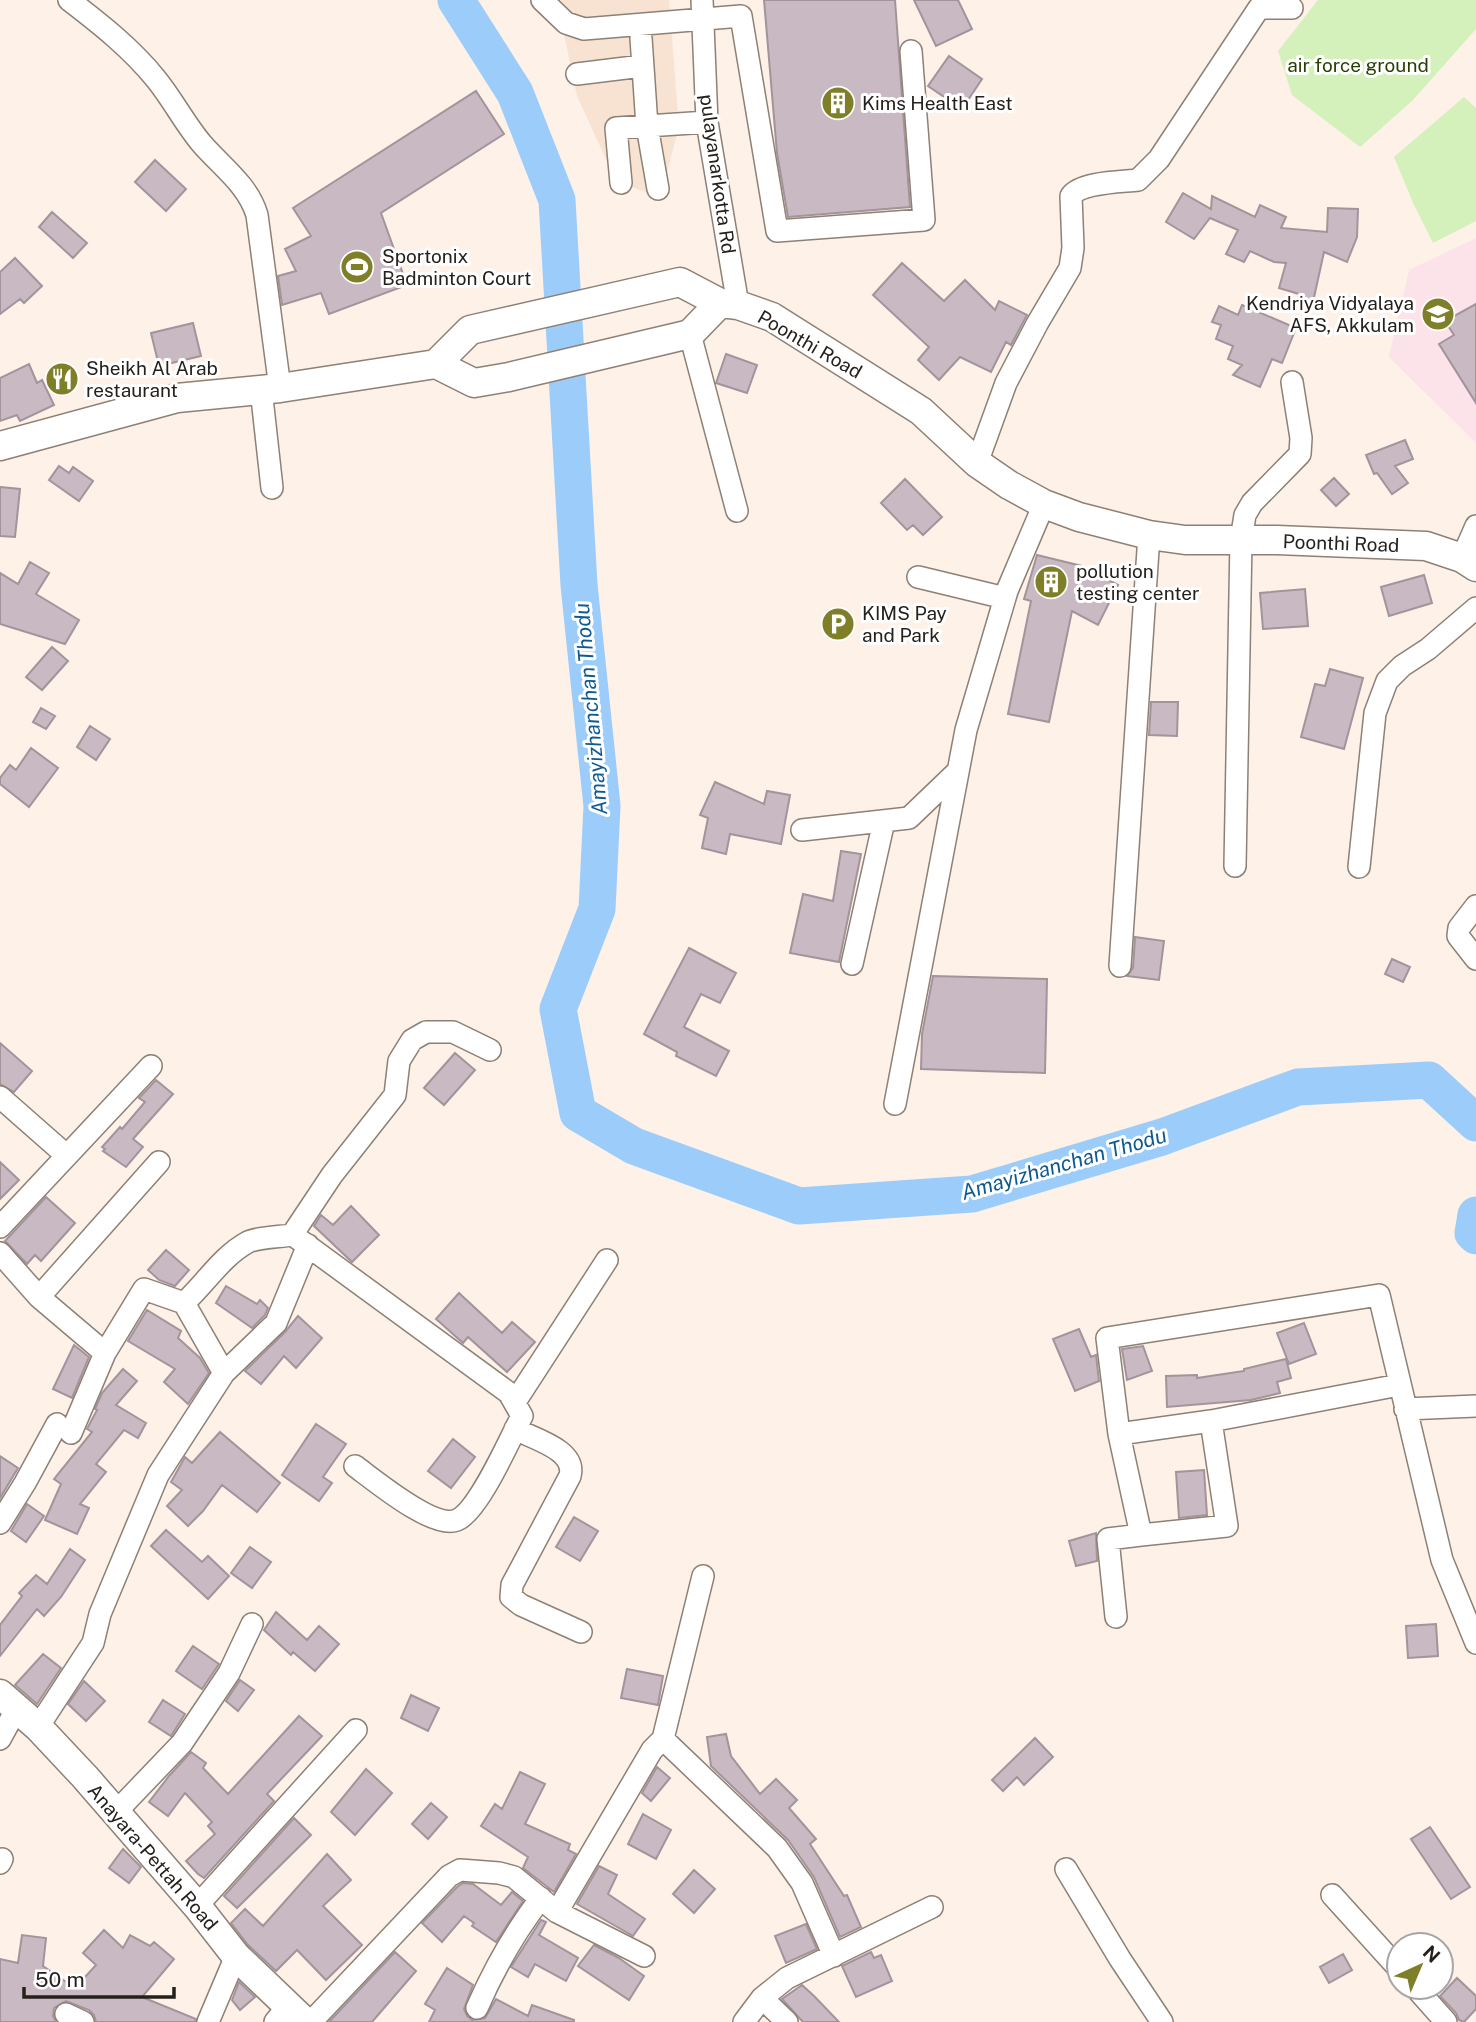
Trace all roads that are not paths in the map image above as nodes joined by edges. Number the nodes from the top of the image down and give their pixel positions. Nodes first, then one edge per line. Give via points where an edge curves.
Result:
1 (69, 0) edge
2 (542, 0) edge
3 (742, 8) edge
4 (1292, 8) dead end
5 (702, 9) edge
6 (641, 38) dead end
7 (911, 51) dead end
8 (642, 66) junction
9 (577, 74) dead end
10 (707, 122) junction
11 (648, 126) junction
12 (621, 183) dead end
13 (658, 188) dead end
14 (729, 304) junction
15 (677, 336) junction
16 (436, 364) junction
17 (1292, 382) dead end
18 (270, 389) junction
19 (0, 446) edge
20 (978, 463) junction
21 (272, 488) dead end
22 (1044, 504) junction
23 (737, 511) dead end
24 (1476, 526) edge
25 (1149, 535) junction
26 (1241, 540) junction
27 (1469, 562) edge
28 (918, 577) dead end
29 (1005, 598) junction
30 (1476, 608) edge
31 (958, 771) junction
32 (884, 821) junction
33 (802, 830) dead end
34 (1235, 866) dead end
35 (1359, 867) dead end
36 (1476, 906) edge
37 (1476, 959) edge
38 (852, 964) dead end
39 (1120, 966) dead end
40 (490, 1050) dead end
41 (151, 1066) dead end
42 (0, 1097) edge
43 (895, 1104) dead end
44 (66, 1155) junction
45 (159, 1162) dead end
46 (0, 1227) edge
47 (300, 1240) junction
48 (0, 1253) edge
49 (607, 1260) dead end
50 (39, 1297) junction
51 (184, 1303) junction
52 (105, 1353) junction
53 (224, 1373) junction
54 (1399, 1385) junction
55 (515, 1402) junction
56 (1476, 1406) edge
57 (1405, 1409) junction
58 (1210, 1421) junction
59 (515, 1429) junction
60 (1119, 1434) junction
61 (355, 1466) dead end
62 (0, 1523) edge
63 (1141, 1535) junction
64 (704, 1576) dead end
65 (1116, 1617) dead end
66 (252, 1624) dead end
67 (581, 1632) dead end
68 (1476, 1643) edge
69 (9, 1701) edge
70 (38, 1727) junction
71 (356, 1730) dead end
72 (663, 1739) junction
73 (0, 1740) edge
74 (115, 1813) junction
75 (1066, 1869) dead end
76 (1332, 1895) dead end
77 (549, 1905) junction
78 (197, 1906) junction
79 (932, 1907) dead end
80 (1385, 1954) edge
81 (834, 1955) junction
82 (236, 1956) junction
83 (645, 1956) dead end
84 (762, 1998) junction
85 (1427, 2001) edge
86 (477, 2008) dead end
87 (295, 2018) edge
88 (208, 2022) edge
89 (744, 2022) edge
90 (788, 2022) edge
91 (1162, 2022) edge
92 (1446, 2022) edge

1 - 18 street via 155,78 201,143 253,201
2 - 5 street via 566,23 584,29
3 - 5 street
3 - 7 street via 777,231 923,220
4 - 20 street via 1259,8 1144,176 1084,187 1071,196 1070,268 1006,383
5 - 10 street, pulayanarkotta Rd
6 - 8 street
8 - 9 street
8 - 11 street
10 - 11 street
10 - 14 street, pulayanarkotta Rd
11 - 12 street via 616,128
11 - 13 street
14 - 15 main road
14 - 16 main road, Poonthi Road via 680,282 470,331
14 - 20 main road, Poonthi Road via 772,317 921,411
15 - 16 main road via 474,383
15 - 23 street
16 - 18 main road
17 - 26 street via 1300,454 1252,503 1245,514
18 - 19 main road via 177,398
18 - 21 street
20 - 22 main road, Poonthi Road
22 - 25 main road, Poonthi Road
22 - 29 street
24 - 27 street
25 - 26 main road, Poonthi Road via 1185,541
25 - 39 street
26 - 27 main road, Poonthi Road via 1426,547
26 - 34 street
28 - 29 street
29 - 31 street
30 - 35 street via 1387,681 1375,713
31 - 32 street via 909,818
31 - 43 street
32 - 33 street
32 - 38 street
36 - 37 street via 1458,936
40 - 47 street via 453,1032 426,1032 412,1040 399,1061 395,1095 332,1175
41 - 44 street
42 - 44 street
44 - 46 street
45 - 50 street
47 - 51 street via 249,1241
47 - 53 street via 276,1323
47 - 55 street via 509,1393
48 - 50 street
49 - 55 street
50 - 52 street
51 - 52 street via 144,1289
51 - 53 street
52 - 62 street via 64,1428
53 - 70 street via 158,1475 100,1614 93,1643
54 - 57 street
54 - 58 street
54 - 60 street via 1379,1295 1107,1338
55 - 59 street via 522,1416
56 - 57 street
57 - 68 street via 1442,1560
58 - 60 street
58 - 63 street via 1227,1526
59 - 61 street via 478,1499 456,1521 427,1514
59 - 67 street via 561,1453 572,1468 512,1585 511,1597
60 - 63 street
63 - 65 street via 1108,1539
64 - 72 street
66 - 74 street via 229,1673 182,1743
69 - 70 main road, Anayara-Pettah Road
69 - 73 street
70 - 74 main road, Anayara-Pettah Road
71 - 78 street
72 - 77 street
72 - 81 street via 777,1848 802,1883
74 - 78 main road, Anayara-Pettah Road
75 - 91 street
76 - 80 street
77 - 83 street
77 - 86 street via 517,1928
77 - 87 street via 514,1877 460,1870
78 - 82 main road, Anayara-Pettah Road
79 - 81 street
81 - 84 street via 786,1978
82 - 87 main road, Anayara-Pettah Road
82 - 88 street
84 - 89 street
84 - 90 street
85 - 92 street

